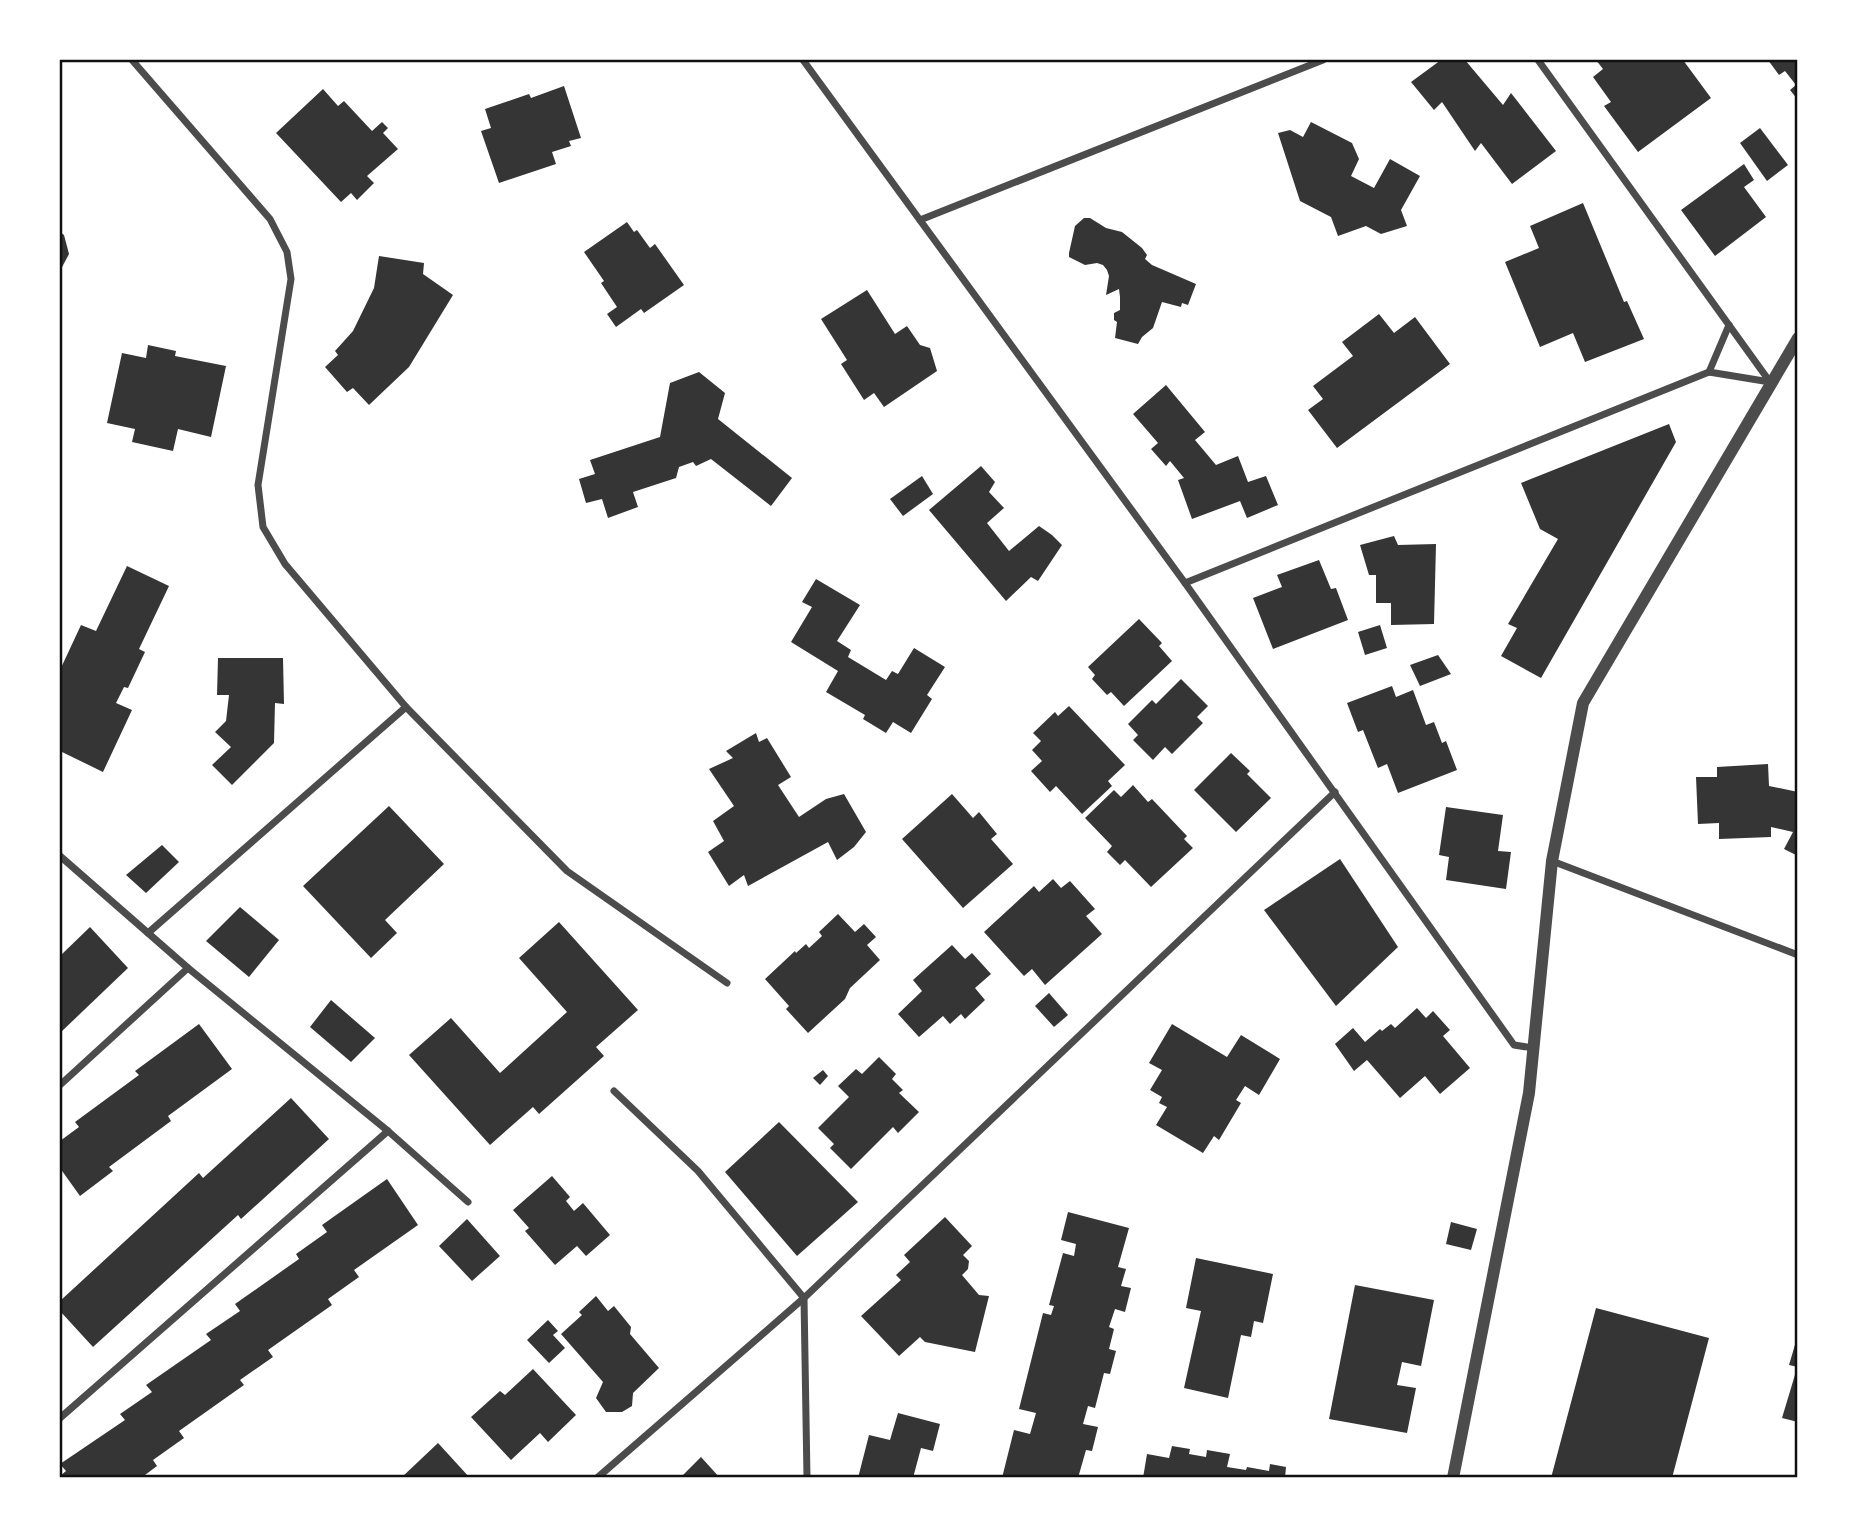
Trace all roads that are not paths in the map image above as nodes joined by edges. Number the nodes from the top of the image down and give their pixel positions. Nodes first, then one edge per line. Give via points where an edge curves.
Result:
1 (132, 60) edge
2 (803, 60) edge
3 (1323, 60) edge
4 (1538, 60) edge
5 (920, 220) junction
6 (1729, 325) junction
7 (1797, 338) edge
8 (1709, 372) junction
9 (1770, 382) junction
10 (1185, 583) junction
11 (406, 707) junction
12 (1335, 792) junction
13 (60, 856) edge
14 (1552, 861) junction
15 (148, 933) junction
16 (1797, 955) edge
17 (188, 968) junction
18 (727, 983) dead end
19 (1533, 1048) junction
20 (60, 1084) edge
21 (614, 1091) dead end
22 (388, 1131) junction
23 (468, 1202) dead end
24 (804, 1298) junction
25 (60, 1418) edge
26 (597, 1478) edge
27 (807, 1478) edge
28 (1453, 1478) edge

1 - 11 street via 270,219 287,252 291,279 258,485 263,527 285,564
2 - 5 street
3 - 5 street
4 - 6 street
5 - 10 street
6 - 8 street
6 - 9 street
7 - 9 street
8 - 9 street
8 - 10 street
9 - 14 street via 1583,704
10 - 12 street
11 - 15 street
11 - 18 street via 567,871
12 - 19 street via 1514,1045
12 - 24 street
13 - 15 street
14 - 16 street
14 - 19 street
15 - 17 street
17 - 20 street
17 - 22 street
19 - 28 street via 1529,1093
21 - 24 street via 698,1171
22 - 23 street
22 - 25 street
24 - 26 street
24 - 27 street

